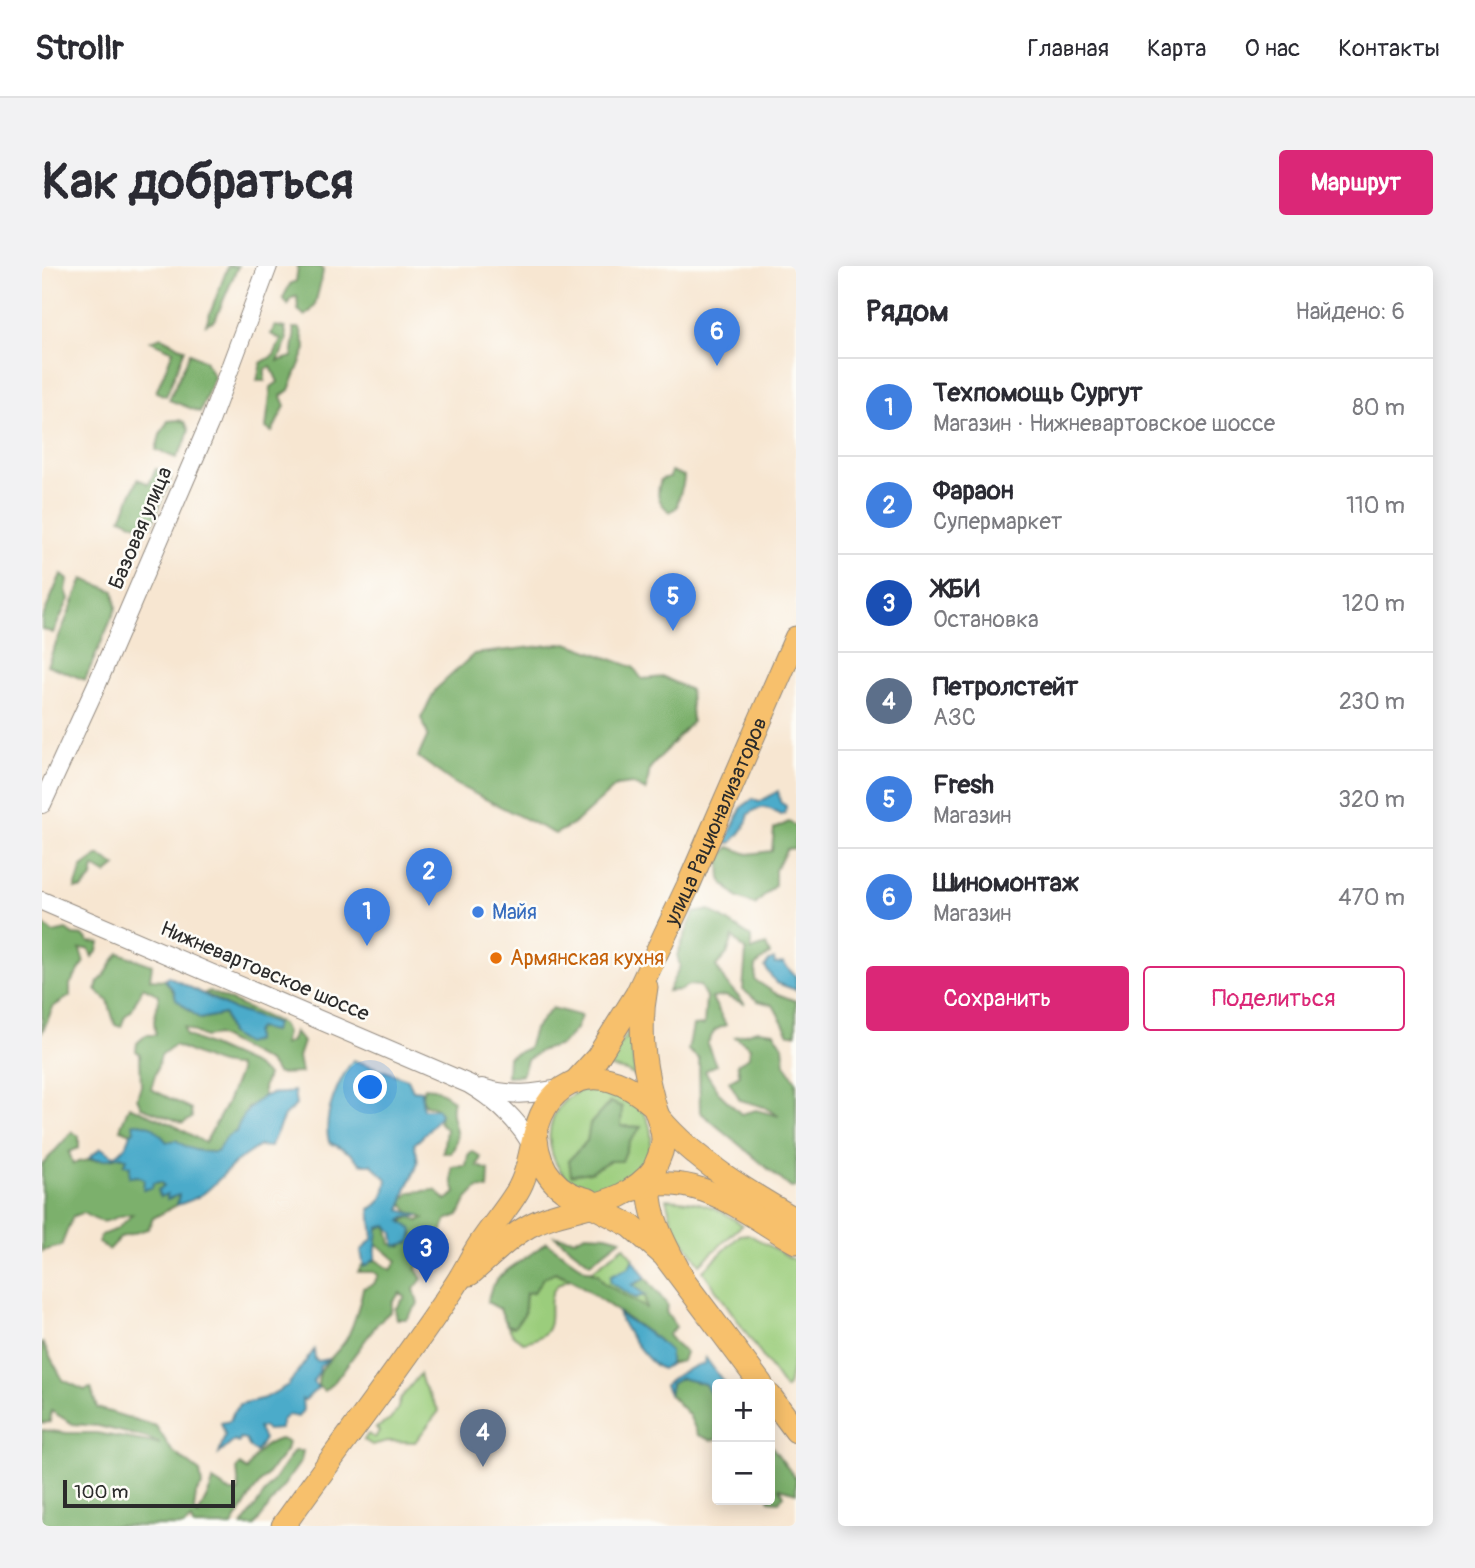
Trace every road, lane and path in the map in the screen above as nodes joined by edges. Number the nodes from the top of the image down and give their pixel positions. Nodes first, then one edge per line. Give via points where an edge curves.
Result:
1 (268, 266) edge
2 (796, 638) edge
3 (42, 804) edge
4 (42, 901) edge
5 (650, 967) junction
6 (469, 1084) junction
7 (569, 1085) junction
8 (657, 1112) junction
9 (536, 1144) junction
10 (646, 1180) junction
11 (592, 1200) junction
12 (796, 1220) edge
13 (796, 1242) edge
14 (683, 1279) junction
15 (454, 1288) junction
16 (757, 1379) edge
17 (775, 1403) edge
18 (796, 1431) edge
19 (282, 1526) edge

1 - 3 street, Базовая улица via 209,424
2 - 5 main road, улица Рационализаторов
4 - 6 street, Нижневартовское шоссе
5 - 7 main road via 617,1028 587,1071
5 - 8 main road via 641,1034 643,1065
6 - 7 street via 520,1094
6 - 9 street via 507,1112
7 - 8 main road via 610,1079 632,1088
7 - 9 main road via 547,1104
8 - 10 main road via 663,1141
8 - 12 main road via 673,1134 713,1167
9 - 11 main road via 554,1182
9 - 15 main road via 519,1190
10 - 11 main road
10 - 13 main road via 708,1191
10 - 14 main road via 666,1247
11 - 14 main road via 647,1239
11 - 15 main road via 529,1226
14 - 16 main road
15 - 19 main road
17 - 18 main road

